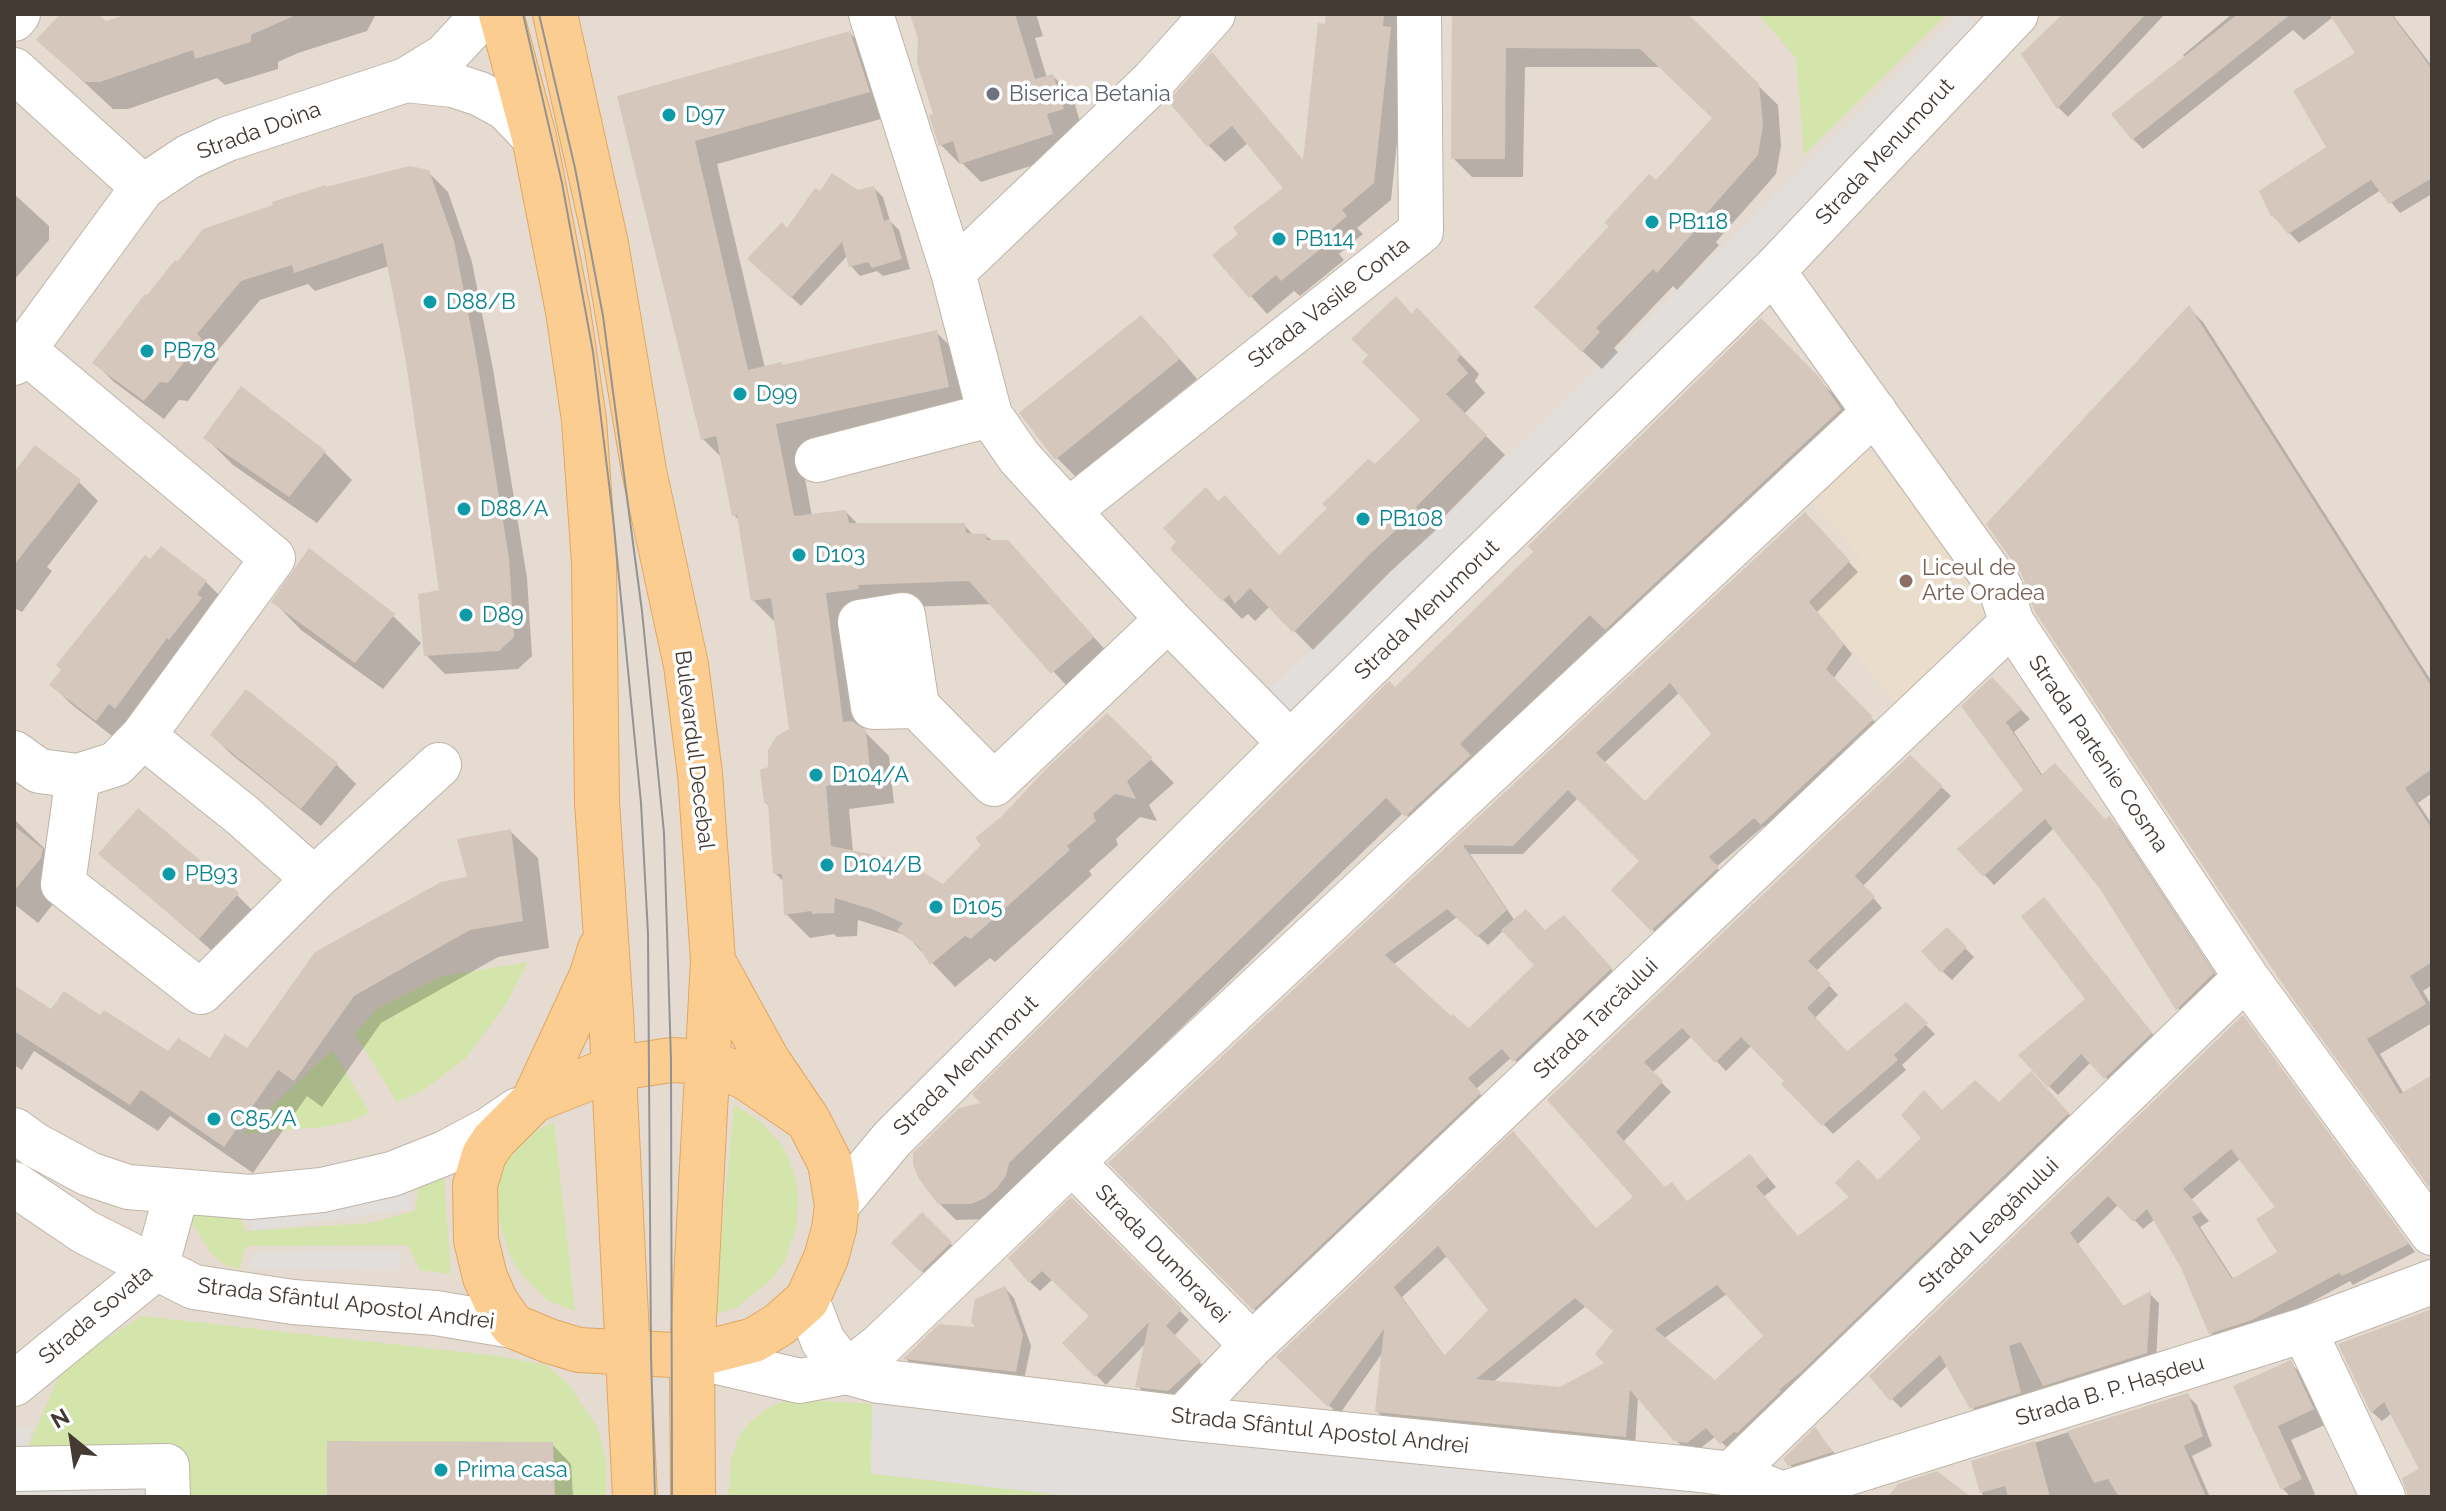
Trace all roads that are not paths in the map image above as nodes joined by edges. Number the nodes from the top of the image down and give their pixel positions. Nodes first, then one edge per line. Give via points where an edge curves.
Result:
1 (18, 14) edge
2 (478, 14) edge
3 (501, 14) edge
4 (555, 14) edge
5 (871, 14) edge
6 (1213, 14) edge
7 (1419, 14) edge
8 (2016, 14) edge
9 (14, 19) edge
10 (14, 70) edge
11 (406, 80) junction
12 (534, 137) junction
13 (143, 187) junction
14 (1773, 271) junction
15 (953, 272) junction
16 (19, 357) edge
17 (1875, 412) junction
18 (990, 415) junction
19 (817, 460) dead end
20 (1068, 511) junction
21 (1168, 619) junction
22 (2012, 623) junction
23 (917, 706) dead end
24 (143, 736) junction
25 (1290, 743) junction
26 (14, 753) edge
27 (439, 765) dead end
28 (78, 776) junction
29 (314, 879) junction
30 (605, 934) junction
31 (713, 960) junction
32 (2246, 977) junction
33 (708, 1062) junction
34 (612, 1069) junction
35 (534, 1100) junction
36 (808, 1120) junction
37 (14, 1130) edge
38 (1072, 1162) junction
39 (14, 1184) edge
40 (177, 1191) junction
41 (837, 1205) junction
42 (2432, 1233) edge
43 (156, 1268) junction
44 (2432, 1282) edge
45 (807, 1300) junction
46 (513, 1326) junction
47 (2304, 1330) junction
48 (1252, 1345) junction
49 (626, 1354) junction
50 (692, 1356) junction
51 (847, 1372) junction
52 (14, 1384) edge
53 (1183, 1418) junction
54 (14, 1469) edge
55 (1731, 1474) junction
56 (1788, 1495) edge
57 (168, 1497) edge
58 (635, 1497) edge
59 (693, 1497) edge
60 (2383, 1497) edge

1 - 9 street
2 - 11 street via 445,56
3 - 12 main road
4 - 31 main road, Bulevardul Decebal via 606,244 644,471 686,665 700,774
5 - 15 street
6 - 15 street via 1152,82
7 - 20 street, Strada Vasile Conta via 1421,231
8 - 14 street, Strada Menumorut
10 - 13 street
11 - 12 street via 480,94 506,108
11 - 13 street, Strada Doina via 227,139
12 - 30 main road via 584,420
13 - 16 street, Strada Doina
14 - 17 street, Strada Partenie Cosma
14 - 25 street, Strada Menumorut
15 - 18 street
16 - 24 street via 273,558
17 - 22 street, Strada Partenie Cosma via 2000,587
17 - 38 street
18 - 19 street
18 - 20 street
20 - 21 street
21 - 23 street via 994,784
21 - 25 street
22 - 32 street, Strada Partenie Cosma
22 - 48 street, Strada Tarcăului
24 - 28 street via 116,764
24 - 29 street
25 - 41 street, Strada Menumorut via 892,1139
26 - 28 street via 39,771
27 - 29 street
28 - 29 street via 63,884 201,992
30 - 34 main road
30 - 35 main road via 591,977
31 - 33 main road, Bulevardul Decebal
31 - 36 main road via 768,1061
32 - 42 street, Strada Partenie Cosma
32 - 55 street, Strada Leagănului
33 - 34 main road via 671,1060
33 - 36 main road via 745,1077
33 - 50 main road, Bulevardul Decebal
34 - 35 main road
34 - 49 main road
35 - 40 street via 456,1147 392,1174 322,1190 250,1197
35 - 46 main road via 494,1140 475,1185 476,1240 485,1277
36 - 41 main road via 830,1163
37 - 40 street via 89,1174 128,1187
38 - 48 street, Strada Dumbravei
38 - 51 street
39 - 43 street, Strada Sfântul Apostol Andrei via 85,1232
40 - 43 street, Strada Sovata
41 - 45 main road via 826,1258
43 - 46 street, Strada Sfântul Apostol Andrei via 194,1287 249,1296 436,1313
43 - 52 street, Strada Sovata
44 - 47 street, Strada B. P. Hașdeu
45 - 50 main road via 754,1340
45 - 51 street via 823,1341
46 - 49 main road via 579,1350
47 - 56 street, Strada B. P. Hașdeu
47 - 60 street
48 - 53 street, Strada Tarcăului
49 - 50 main road
49 - 58 main road
50 - 51 street, Strada Sfântul Apostol Andrei via 800,1381
50 - 59 main road, Bulevardul Decebal
51 - 53 street, Strada Sfântul Apostol Andrei via 879,1381
53 - 55 street, Strada Sfântul Apostol Andrei
54 - 57 street via 167,1466
55 - 56 street, Strada Sfântul Apostol Andrei

